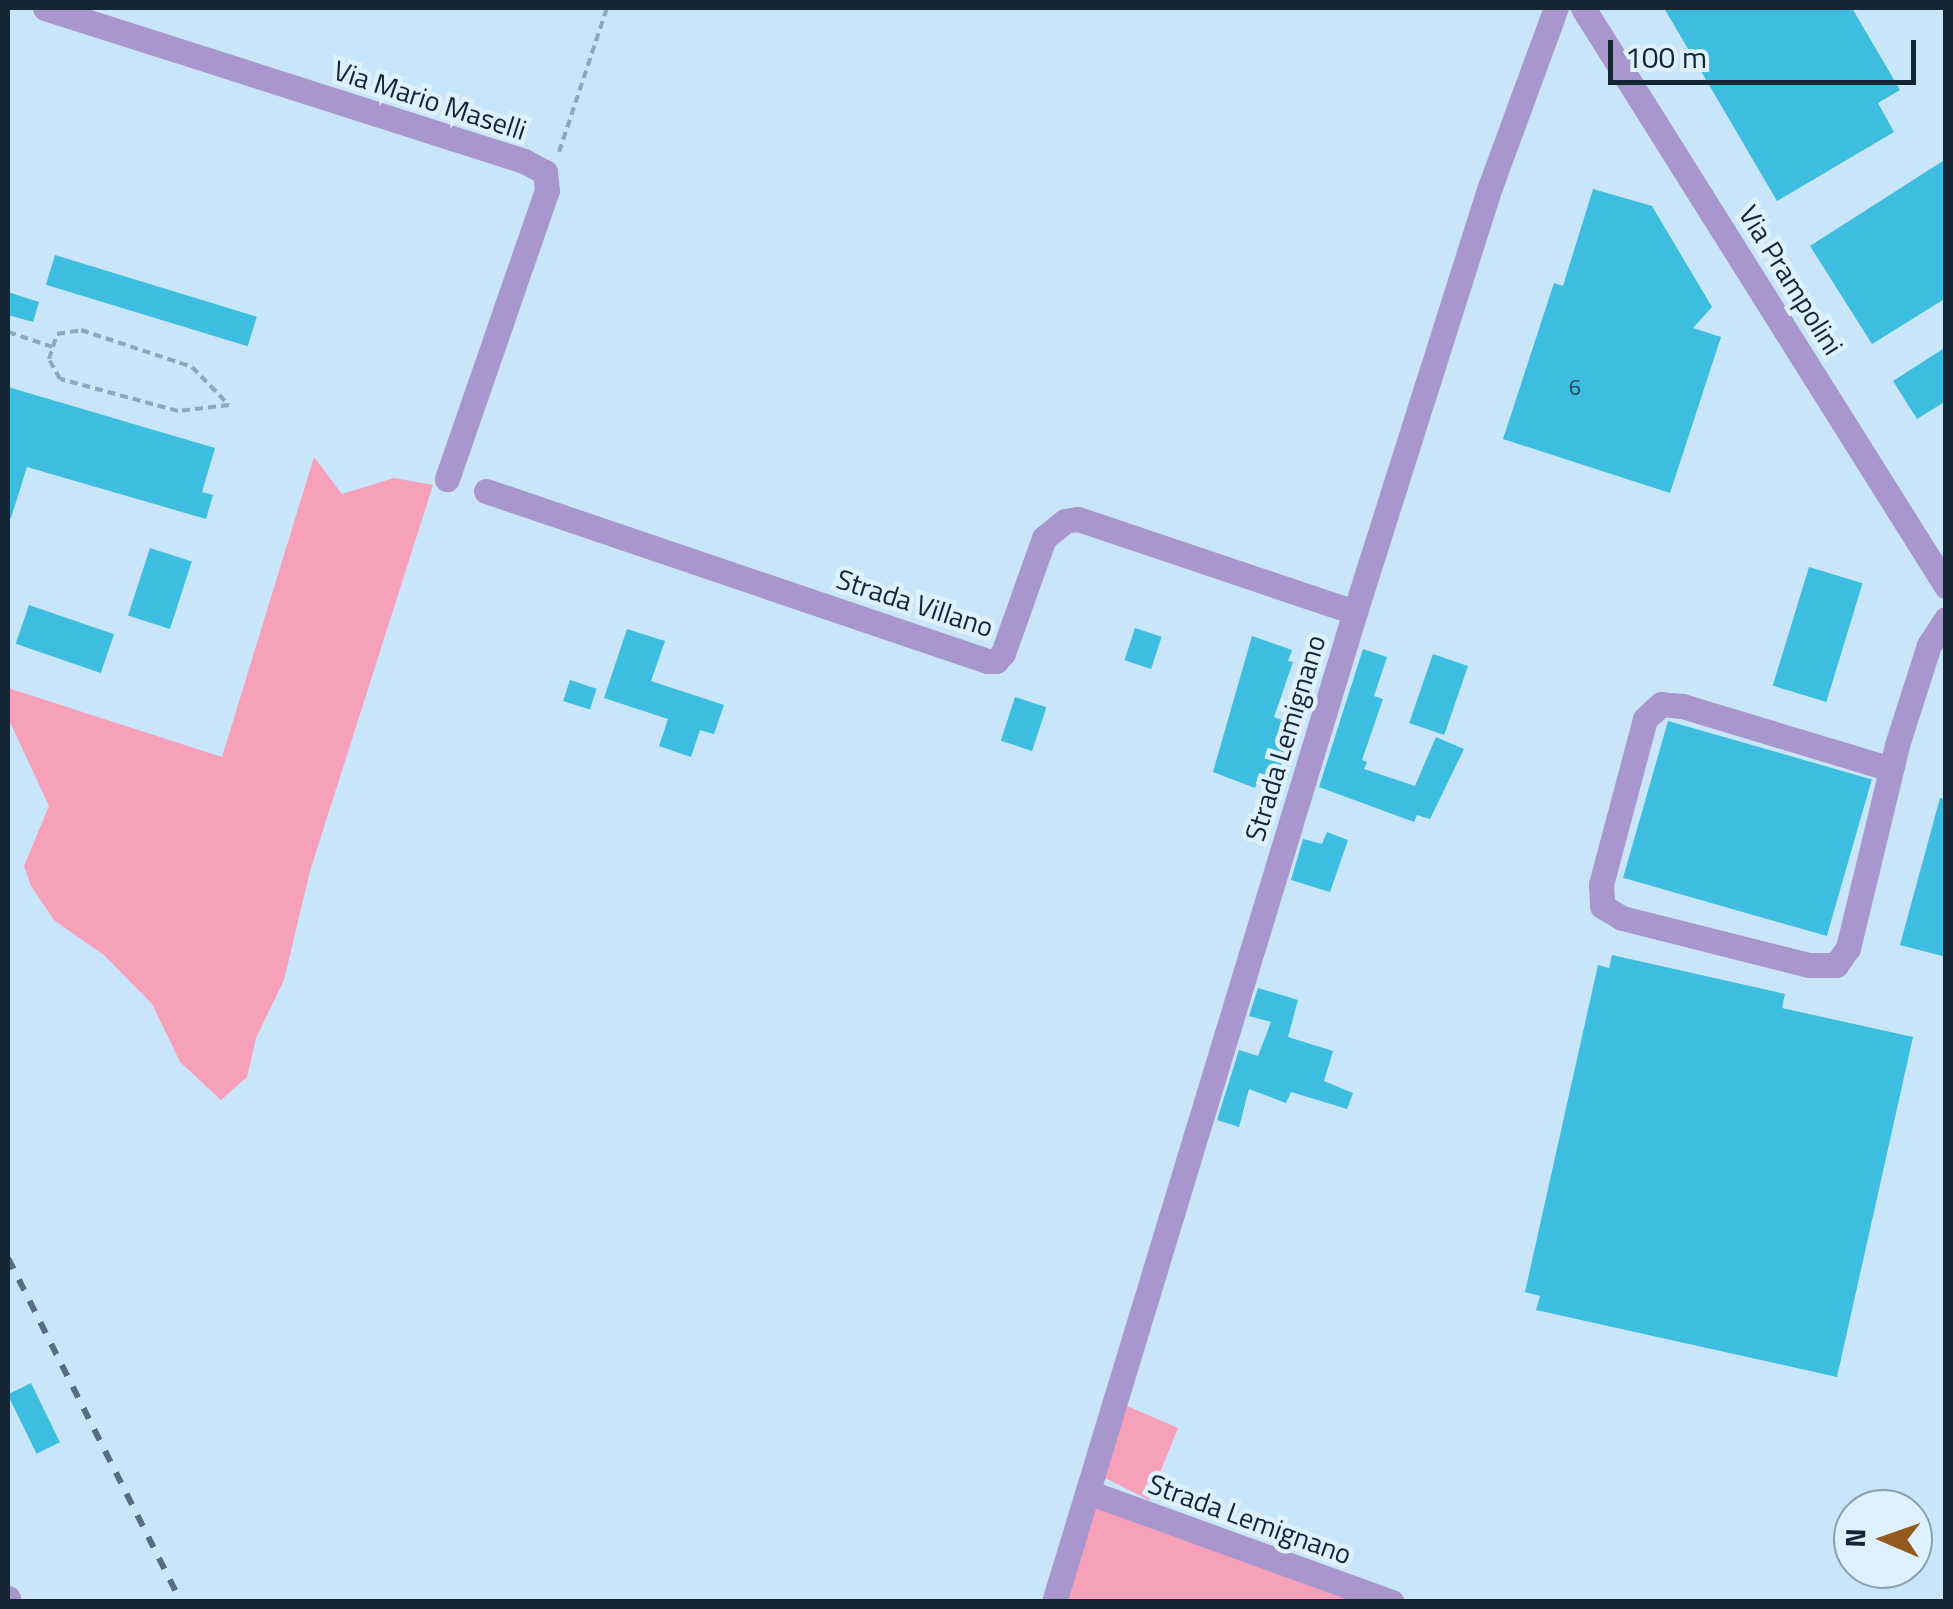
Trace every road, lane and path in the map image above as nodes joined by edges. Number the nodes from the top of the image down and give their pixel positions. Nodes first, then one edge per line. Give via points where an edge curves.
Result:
1 (44, 8) edge
2 (607, 8) edge
3 (1556, 8) edge
4 (1583, 8) edge
5 (545, 172) junction
6 (8, 332) edge
7 (53, 347) junction
8 (447, 478) dead end
9 (486, 491) dead end
10 (1946, 586) edge
11 (1355, 612) junction
12 (1946, 619) edge
13 (1891, 770) junction
14 (1088, 1492) junction
15 (1054, 1602) edge
16 (1392, 1602) edge

1 - 5 street, Via Mario Maselli
2 - 5 path via 556,160
3 - 11 street, Strada Lemignano via 1490,187
4 - 10 street, Via Prampolini
5 - 8 street, Via Mario Maselli via 547,190
6 - 7 path
7 - 7 path via 57,334 80,330 166,355 192,367 229,406 178,410 60,379 49,359
9 - 11 street, Strada Villano via 987,661 1004,654 1044,538 1078,519
11 - 14 street, Strada Lemignano
12 - 13 street via 1929,646
13 - 13 street via 1848,948 1836,966 1622,918 1602,906 1601,884 1645,718 1661,704
14 - 15 street, Strada Lemignano
14 - 16 street, Strada Lemignano

